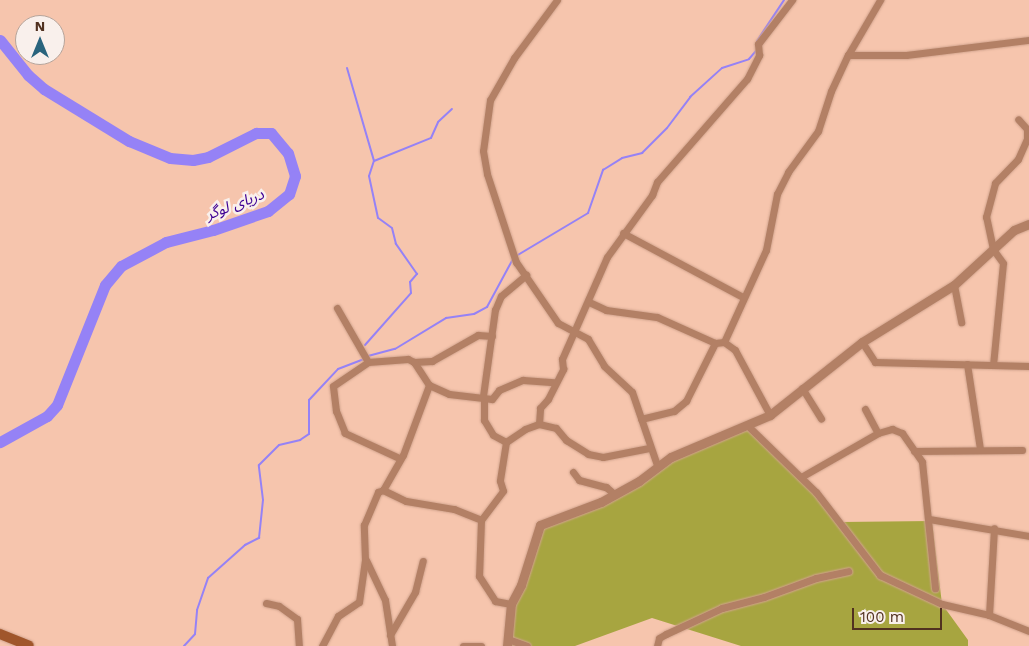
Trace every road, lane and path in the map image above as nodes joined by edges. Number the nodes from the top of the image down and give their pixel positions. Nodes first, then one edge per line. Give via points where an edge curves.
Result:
1 (557, 0) edge
2 (792, 0) edge
3 (880, 0) edge
4 (1029, 40) edge
5 (848, 55) junction
6 (1018, 119) dead end
7 (1029, 224) edge
8 (623, 233) junction
9 (993, 249) junction
10 (526, 275) junction
11 (954, 285) junction
12 (743, 297) junction
13 (589, 302) junction
14 (337, 308) dead end
15 (961, 322) dead end
16 (575, 332) junction
17 (492, 336) junction
18 (724, 342) junction
19 (862, 342) junction
20 (715, 343) junction
21 (366, 359) junction
22 (414, 362) junction
23 (968, 364) junction
24 (993, 365) junction
25 (1029, 366) edge
26 (554, 382) junction
27 (430, 385) junction
28 (802, 388) junction
29 (483, 397) junction
30 (865, 408) dead end
31 (770, 415) junction
32 (821, 418) dead end
33 (641, 419) junction
34 (539, 424) junction
35 (747, 425) junction
36 (878, 433) junction
37 (506, 442) junction
38 (649, 448) junction
39 (980, 449) junction
40 (1022, 450) dead end
41 (914, 451) junction
42 (399, 458) junction
43 (657, 465) junction
44 (573, 472) dead end
45 (801, 477) junction
46 (383, 490) junction
47 (614, 494) junction
48 (929, 518) junction
49 (481, 520) junction
50 (994, 528) junction
51 (1029, 536) edge
52 (366, 560) junction
53 (423, 561) dead end
54 (848, 571) dead end
55 (935, 588) dead end
56 (266, 603) dead end
57 (511, 604) junction
58 (988, 615) junction
59 (1029, 631) edge
60 (0, 634) edge
61 (390, 635) junction
62 (508, 643) edge
63 (29, 646) edge
64 (299, 646) edge
65 (322, 646) edge
66 (392, 646) edge
67 (463, 646) edge
68 (481, 646) edge
69 (526, 646) edge
70 (657, 646) edge

1 - 10 street via 514,58 490,100 486,122 484,151 487,174 514,259
2 - 8 street via 758,44 760,55 740,89 657,182 652,195
3 - 5 street
4 - 5 street via 906,54
5 - 12 street via 831,91 818,131 776,194 766,250
6 - 9 street via 1027,129 1027,139 1018,160 992,190 986,217
7 - 9 street via 1014,230
8 - 12 street
8 - 13 street via 607,257
9 - 11 street
9 - 24 street via 1004,263
10 - 16 street via 558,323
10 - 17 street via 501,296
11 - 15 street
11 - 19 street
12 - 18 street
13 - 16 street
13 - 20 street via 606,310 657,317
14 - 21 street
16 - 26 street via 562,359 563,369
16 - 33 street via 588,339 604,366 632,392
17 - 22 street via 467,338 432,361
17 - 29 street
18 - 20 street
18 - 31 street via 735,350
19 - 23 street via 875,362
19 - 28 street
20 - 33 street via 686,401 674,411
21 - 22 street
21 - 42 street via 333,386 336,411 345,433
22 - 27 street
23 - 24 street
23 - 39 street
24 - 25 street
26 - 29 street via 523,380 500,390 492,399
26 - 34 street via 548,399 540,408
27 - 29 street via 449,394
27 - 42 street via 403,455
28 - 31 street
28 - 32 street
29 - 37 street via 484,420 489,430
30 - 36 street
31 - 35 street
33 - 38 street
34 - 37 street
34 - 38 street via 556,428 566,440 588,454 603,457
35 - 43 street
35 - 45 street
36 - 41 street via 892,429 902,433
36 - 45 street
37 - 49 street via 500,481 503,491
38 - 43 street
39 - 40 street
39 - 41 street
41 - 48 street via 922,462
42 - 46 street
43 - 47 street via 638,481
44 - 47 street via 579,480 606,487
45 - 58 street via 880,575 942,604
46 - 49 street via 406,501 454,509
46 - 52 street via 378,492 364,525
47 - 57 street via 540,525 521,585
48 - 50 street
48 - 55 street
49 - 57 street via 479,576 494,601
50 - 51 street via 1000,532
50 - 58 street
52 - 61 street via 385,600
52 - 65 street via 360,602 338,616
53 - 61 street via 415,592
54 - 70 street via 722,608 659,638
56 - 64 street via 279,606 297,619
57 - 62 street
58 - 59 street
60 - 63 main road
61 - 66 street
62 - 69 street
67 - 68 street

